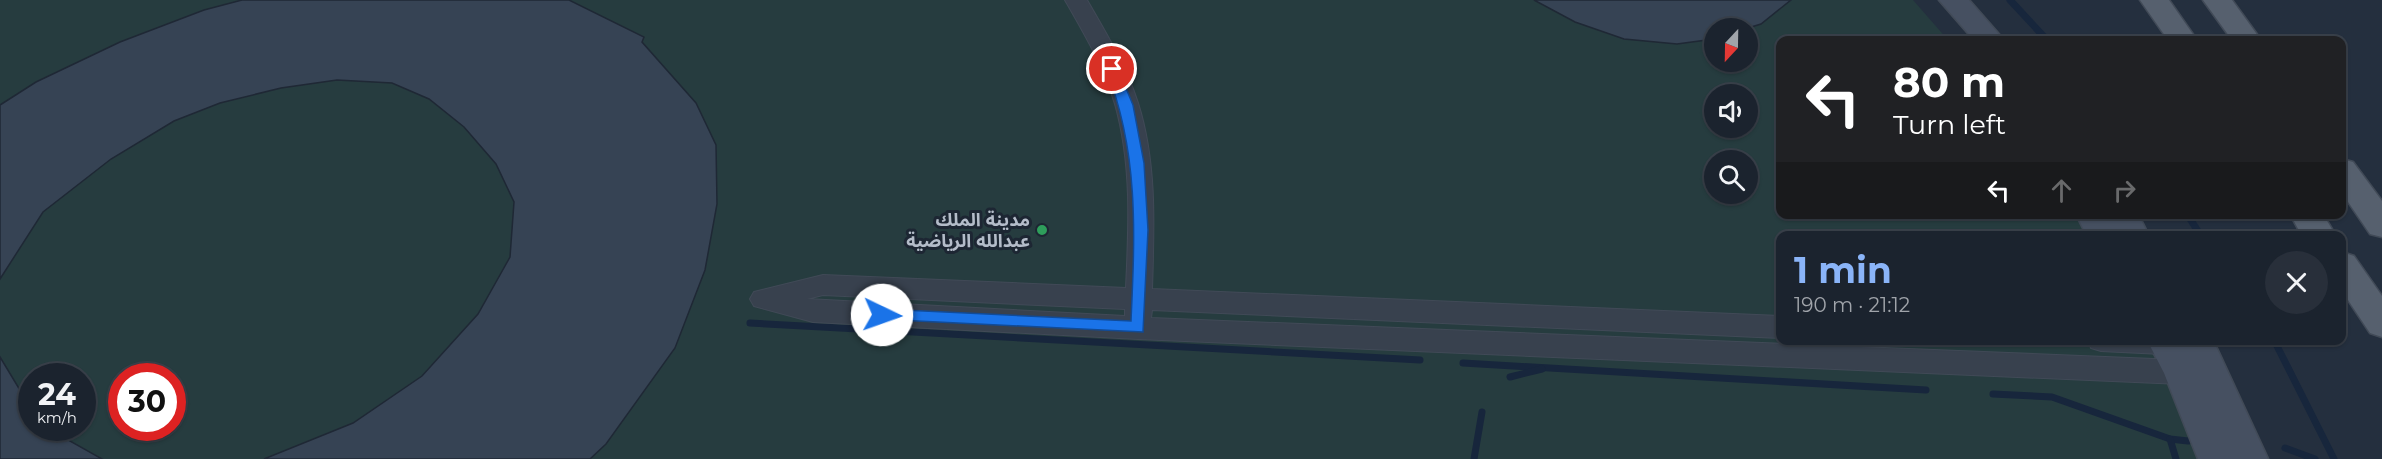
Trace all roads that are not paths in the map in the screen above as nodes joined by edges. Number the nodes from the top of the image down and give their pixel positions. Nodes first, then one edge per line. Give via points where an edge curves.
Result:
1 (1076, 0) edge
2 (1931, 0) edge
3 (1953, 0) edge
4 (2154, 0) edge
5 (2217, 0) edge
6 (1961, 36) edge
7 (1986, 36) edge
8 (2180, 36) edge
9 (2244, 36) edge
10 (2346, 176) edge
11 (2382, 225) edge
12 (2346, 271) edge
13 (1138, 314) junction
14 (2382, 323) edge
15 (1776, 327) edge
16 (1776, 337) edge
17 (2013, 345) edge
18 (2138, 345) edge
19 (2182, 351) edge
20 (2217, 459) edge
21 (2249, 459) edge

1 - 13 street via 1105,51 1126,105 1138,163 1142,230
2 - 6 main road
3 - 7 main road
4 - 8 main road
5 - 9 main road
10 - 11 main road
12 - 14 main road
13 - 13 street via 823,285 763,298 813,311
13 - 15 street
13 - 16 street
17 - 19 street
18 - 19 street
19 - 20 main road
19 - 21 main road

